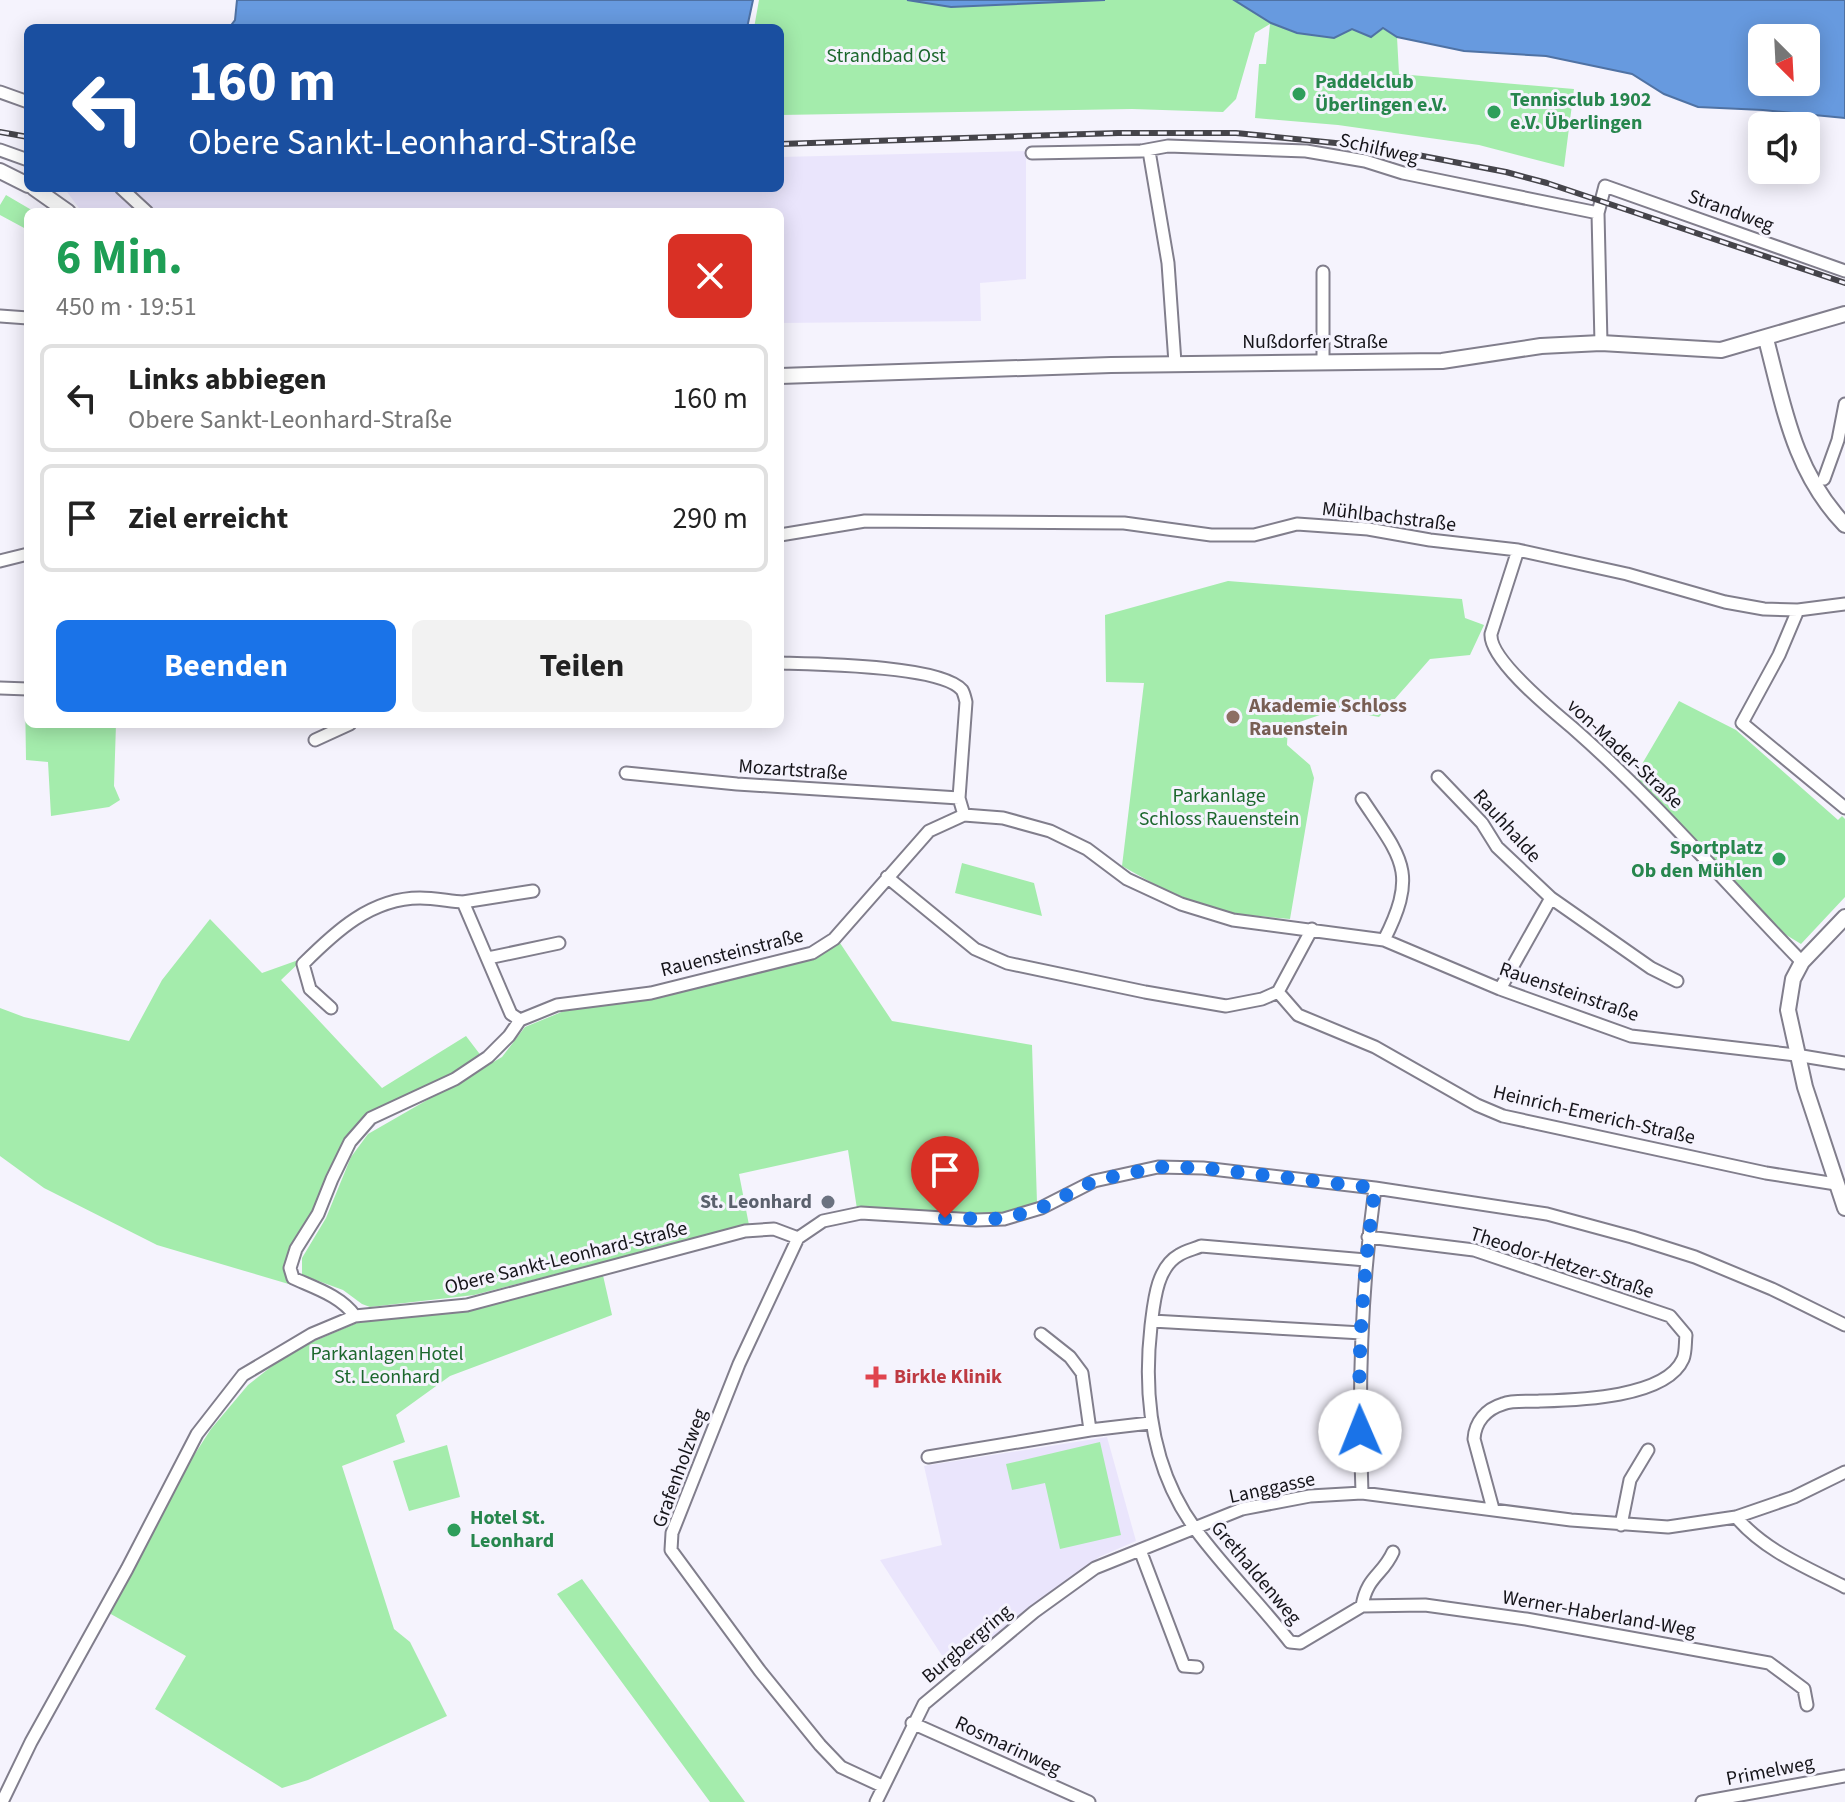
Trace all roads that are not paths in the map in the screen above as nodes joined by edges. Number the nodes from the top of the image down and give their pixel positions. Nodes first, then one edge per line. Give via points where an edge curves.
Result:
1 (0, 92) edge
2 (24, 101) edge
3 (0, 150) edge
4 (1149, 151) junction
5 (1032, 153) dead end
6 (24, 159) edge
7 (0, 171) edge
8 (24, 183) edge
9 (40, 192) edge
10 (125, 192) edge
11 (58, 205) edge
12 (143, 208) edge
13 (1598, 213) junction
14 (1845, 271) edge
15 (1323, 272) dead end
16 (1845, 314) edge
17 (0, 316) edge
18 (24, 318) edge
19 (1766, 339) junction
20 (1601, 343) junction
21 (1323, 361) junction
22 (1175, 363) junction
23 (784, 376) edge
24 (1845, 404) edge
25 (1824, 479) dead end
26 (1845, 525) edge
27 (784, 534) edge
28 (1518, 550) junction
29 (24, 555) edge
30 (0, 561) edge
31 (1845, 604) edge
32 (1798, 610) junction
33 (784, 663) edge
34 (0, 688) edge
35 (24, 689) edge
36 (341, 728) edge
37 (315, 740) dead end
38 (626, 773) dead end
39 (1438, 777) dead end
40 (959, 798) junction
41 (1362, 799) dead end
42 (1845, 808) edge
43 (964, 815) junction
44 (887, 877) junction
45 (533, 891) dead end
46 (1551, 898) junction
47 (463, 902) junction
48 (1845, 917) edge
49 (1312, 929) junction
50 (1384, 940) junction
51 (559, 943) dead end
52 (488, 958) junction
53 (1802, 962) junction
54 (1677, 981) dead end
55 (1500, 989) junction
56 (1278, 992) junction
57 (331, 1008) dead end
58 (520, 1020) junction
59 (1796, 1055) junction
60 (1845, 1063) edge
61 (1836, 1184) junction
62 (1375, 1188) junction
63 (1845, 1208) edge
64 (1368, 1237) junction
65 (798, 1238) junction
66 (1366, 1260) junction
67 (355, 1316) junction
68 (1152, 1321) junction
69 (1845, 1325) edge
70 (1362, 1333) junction
71 (1041, 1334) dead end
72 (1150, 1423) junction
73 (1090, 1430) junction
74 (1648, 1450) dead end
75 (928, 1457) dead end
76 (1842, 1477) edge
77 (1362, 1493) junction
78 (1493, 1509) junction
79 (1736, 1517) junction
80 (1621, 1525) junction
81 (1194, 1527) junction
82 (1140, 1550) junction
83 (1393, 1552) dead end
84 (1084, 1576) joint
85 (1845, 1587) edge
86 (1362, 1606) junction
87 (1290, 1642) joint
88 (1197, 1667) dead end
89 (1807, 1705) dead end
90 (912, 1723) junction
91 (1845, 1776) edge
92 (882, 1786) junction
93 (2, 1802) edge
94 (876, 1802) edge
95 (1089, 1802) edge
96 (1702, 1802) edge

1 - 2 street
3 - 6 street
4 - 5 street, Schilfweg
4 - 13 street, Schilfweg via 1168,146 1306,151
4 - 22 street via 1168,263
7 - 8 street
9 - 11 street
10 - 12 street
13 - 14 street, Strandweg via 1605,186
13 - 20 street
15 - 21 street
16 - 19 street, Nußdorfer Straße
17 - 18 street
19 - 20 street, Nußdorfer Straße via 1721,350
19 - 26 street via 1801,462 1817,493
20 - 21 street, Nußdorfer Straße via 1442,361
21 - 22 street, Nußdorfer Straße
22 - 23 street, Nußdorfer Straße
24 - 25 street
27 - 28 street, Mühlbachstraße via 865,521 1124,523 1211,535 1254,535 1297,524
28 - 32 street, Mühlbachstraße via 1725,602
28 - 53 street, von-Mader-Straße via 1491,634 1492,646 1527,687 1663,812
29 - 30 street
31 - 32 street, Mühlbachstraße
32 - 42 street via 1742,723
33 - 40 street via 903,669 952,683 966,702
34 - 35 street
36 - 37 street
38 - 40 street, Mozartstraße
39 - 46 street, Rauhhalde via 1497,847
40 - 43 street
41 - 50 street via 1398,854 1404,880 1399,911
43 - 44 street, Rauensteinstraße via 929,831
43 - 49 street, Rauensteinstraße via 1003,818 1050,831 1087,849 1127,879 1181,904 1233,920
44 - 56 street via 975,949 1007,963 1226,1006
44 - 58 street, Rauensteinstraße via 834,939 812,953 651,993 557,1005
45 - 47 street
46 - 54 street, Rauhhalde
46 - 55 street
47 - 52 street
47 - 57 street via 417,898 350,920 303,964 310,989
48 - 53 street
49 - 50 street, Rauensteinstraße
49 - 56 street
50 - 55 street, Rauensteinstraße
51 - 52 street
52 - 58 street via 511,1014
53 - 59 street via 1788,1000
55 - 59 street, Rauensteinstraße via 1631,1036
56 - 61 street, Heinrich-Emerich-Straße via 1298,1015 1375,1047 1503,1116
58 - 67 street, Rauensteinstraße via 488,1057 455,1079 371,1118 350,1142 290,1268 293,1278 338,1299
59 - 60 street, Rauensteinstraße
59 - 61 street
61 - 63 street
62 - 64 street
62 - 65 street via 1158,1167 1094,1181 1041,1208 1004,1219 861,1213 823,1221
62 - 69 street via 1547,1214 1632,1237 1695,1257
64 - 66 street
64 - 78 street, Theodor-Hetzer-Straße via 1474,1250 1670,1316 1686,1335 1682,1362 1652,1385 1588,1399 1505,1403 1485,1413 1474,1439
65 - 67 street, Obere Sankt-Leonhard-Straße via 774,1229 745,1231 467,1305
65 - 92 street, Grafenholzweg via 734,1377 672,1533 671,1550 820,1745 841,1767
66 - 68 street, Grethaldenweg via 1201,1246 1166,1265
66 - 70 street
67 - 93 street, Obere Sankt-Leonhard-Straße via 312,1334 243,1375 197,1434
68 - 70 street
68 - 72 street, Grethaldenweg via 1147,1371
70 - 77 street
71 - 73 street via 1082,1373
72 - 73 street
72 - 81 street, Grethaldenweg via 1167,1478
73 - 75 street
74 - 80 street via 1630,1480
76 - 79 street, Langgasse
77 - 78 street, Langgasse
77 - 81 street, Langgasse via 1242,1509
78 - 80 street, Langgasse
79 - 80 street, Langgasse via 1668,1527
79 - 85 street via 1769,1548
81 - 82 street, Langgasse
81 - 87 street, Grethaldenweg
82 - 84 street, Langgasse
82 - 88 street via 1184,1666
83 - 86 street via 1388,1565 1373,1576
84 - 90 street, Burgbergring via 973,1661 924,1704
86 - 87 street, Werner-Haberland-Weg via 1300,1643
86 - 89 street, Werner-Haberland-Weg via 1425,1605 1506,1616 1769,1663 1804,1689
90 - 92 street, Burgbergring
90 - 95 street, Rosmarinweg
91 - 96 street, Primelweg
92 - 94 street, Burgbergring

